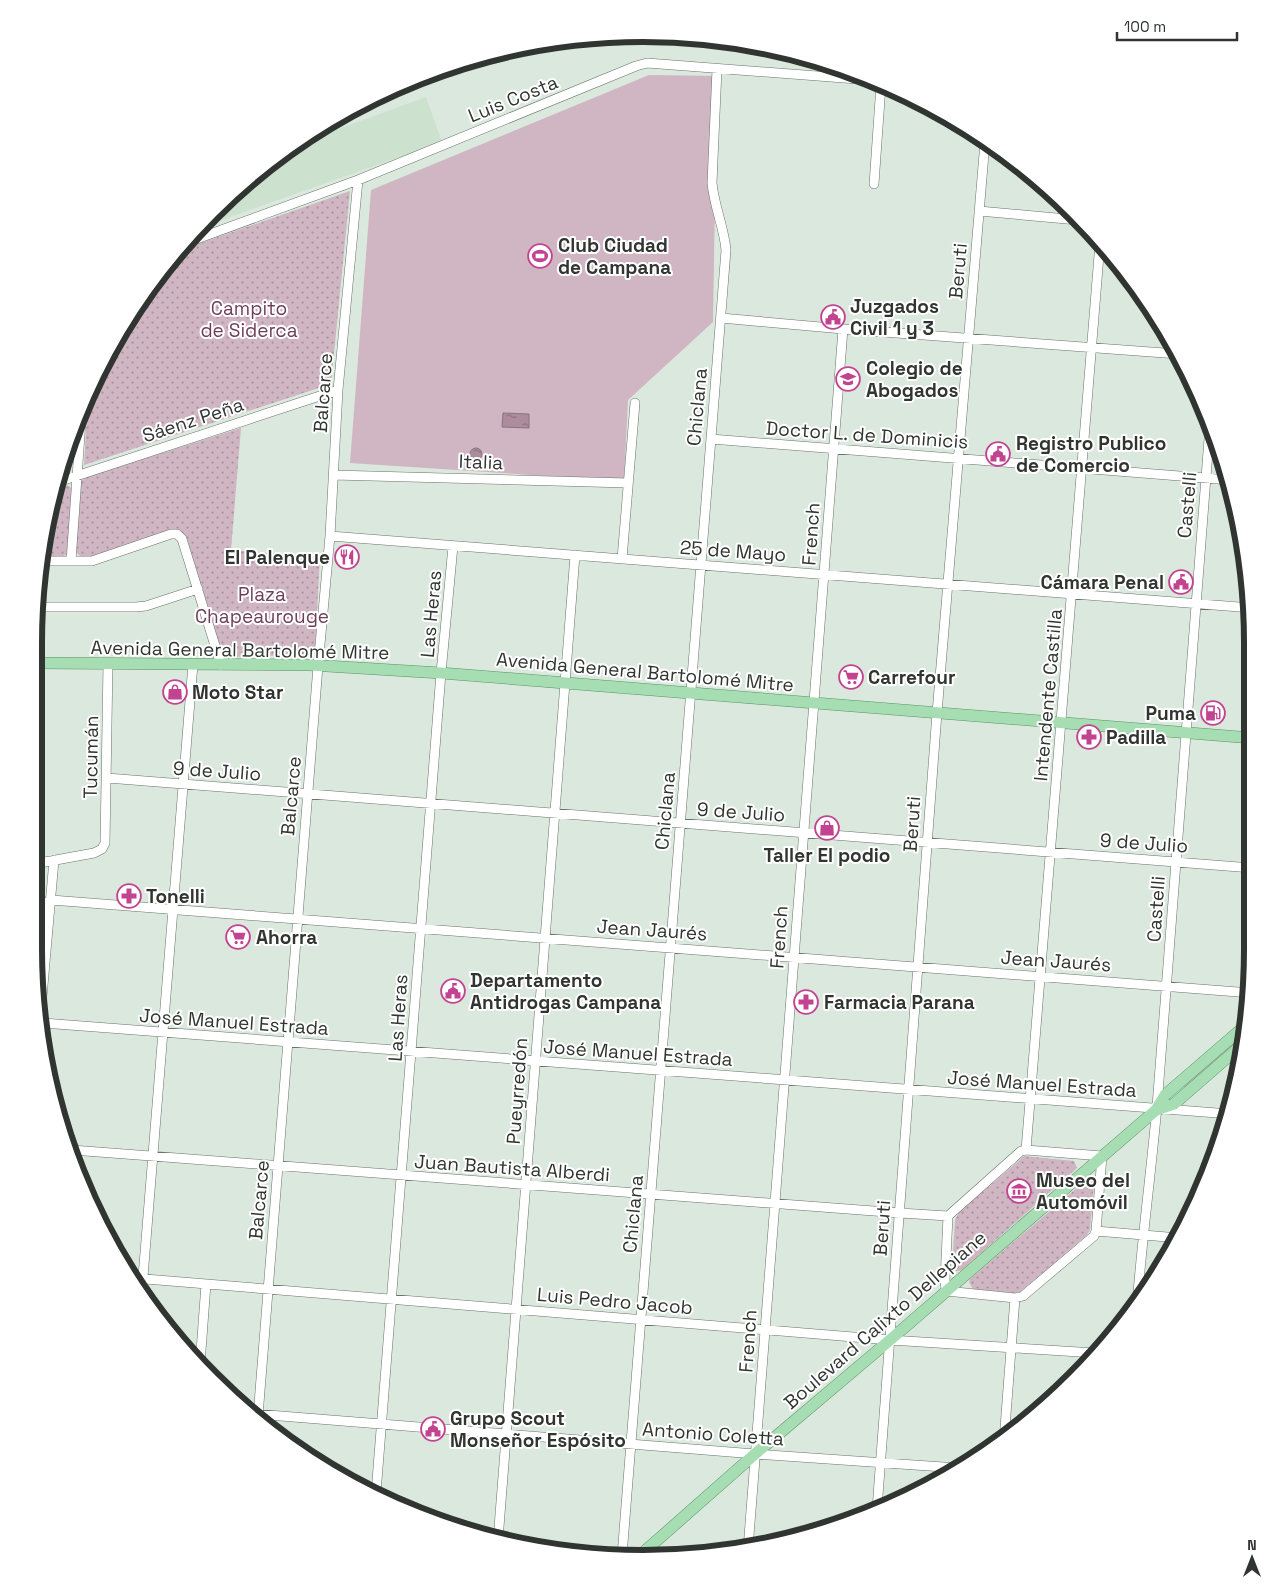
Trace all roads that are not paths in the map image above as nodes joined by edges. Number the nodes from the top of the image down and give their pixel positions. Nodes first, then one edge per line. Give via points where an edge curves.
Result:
1 (717, 68) junction
2 (848, 78) edge
3 (881, 92) edge
4 (984, 149) edge
5 (358, 180) junction
6 (874, 184) dead end
7 (979, 211) junction
8 (1068, 219) edge
9 (201, 237) edge
10 (1099, 252) edge
11 (721, 318) junction
12 (843, 329) junction
13 (968, 338) junction
14 (1092, 348) junction
15 (1170, 353) edge
16 (338, 390) junction
17 (634, 403) dead end
18 (80, 435) edge
19 (711, 439) junction
20 (1209, 440) edge
21 (834, 449) junction
22 (958, 459) junction
23 (1083, 468) junction
24 (334, 474) junction
25 (77, 476) junction
26 (1206, 478) junction
27 (1221, 479) edge
28 (65, 480) edge
29 (627, 483) junction
30 (330, 536) junction
31 (453, 546) junction
32 (575, 555) junction
33 (622, 559) junction
34 (49, 561) edge
35 (71, 561) junction
36 (701, 564) junction
37 (824, 574) junction
38 (948, 584) junction
39 (198, 589) junction
40 (1072, 594) junction
41 (1195, 604) junction
42 (44, 607) edge
43 (1243, 607) edge
44 (43, 663) edge
45 (108, 664) junction
46 (193, 664) junction
47 (222, 665) junction
48 (318, 666) junction
49 (442, 673) junction
50 (565, 684) junction
51 (690, 694) junction
52 (814, 704) junction
53 (937, 713) junction
54 (1061, 723) junction
55 (1186, 733) junction
56 (1244, 737) edge
57 (107, 778) junction
58 (183, 784) junction
59 (308, 794) junction
60 (432, 804) junction
61 (555, 813) junction
62 (680, 823) junction
63 (804, 833) junction
64 (927, 842) junction
65 (1051, 852) junction
66 (54, 860) junction
67 (43, 862) edge
68 (1176, 862) junction
69 (1244, 867) edge
70 (51, 900) junction
71 (43, 902) edge
72 (173, 909) junction
73 (50, 911) junction
74 (298, 919) junction
75 (422, 928) junction
76 (545, 938) junction
77 (670, 948) junction
78 (794, 957) junction
79 (918, 967) junction
80 (44, 971) edge
81 (1041, 976) junction
82 (1166, 986) junction
83 (1243, 991) edge
84 (48, 1023) edge
85 (163, 1032) junction
86 (1238, 1032) edge
87 (288, 1042) junction
88 (1236, 1050) edge
89 (412, 1052) junction
90 (536, 1062) junction
91 (661, 1071) junction
92 (784, 1081) junction
93 (909, 1090) junction
94 (1030, 1100) junction
95 (1156, 1110) junction
96 (1222, 1114) edge
97 (77, 1150) edge
98 (1026, 1150) junction
99 (1102, 1156) junction
100 (153, 1157) junction
101 (278, 1166) junction
102 (402, 1176) junction
103 (526, 1185) junction
104 (651, 1194) junction
105 (775, 1204) junction
106 (900, 1213) junction
107 (948, 1216) junction
108 (1096, 1231) junction
109 (1143, 1235) junction
110 (1171, 1237) edge
111 (143, 1278) junction
112 (143, 1281) edge
113 (206, 1284) junction
114 (268, 1288) junction
115 (1138, 1289) edge
116 (946, 1291) junction
117 (1015, 1298) junction
118 (393, 1299) junction
119 (517, 1309) junction
120 (641, 1319) junction
121 (765, 1329) junction
122 (890, 1340) junction
123 (1011, 1347) junction
124 (1088, 1353) edge
125 (201, 1355) edge
126 (257, 1409) edge
127 (265, 1416) edge
128 (383, 1424) junction
129 (1005, 1429) edge
130 (507, 1434) junction
131 (631, 1444) junction
132 (755, 1454) junction
133 (880, 1463) junction
134 (948, 1467) edge
135 (376, 1488) edge
136 (876, 1503) edge
137 (499, 1533) edge
138 (749, 1541) edge
139 (623, 1549) edge
140 (646, 1550) edge

1 - 2 street, Luis Costa
1 - 5 street, Luis Costa via 656,63 636,66
1 - 11 street, Chiclana via 712,183 726,243
3 - 6 street
4 - 7 street, Beruti
5 - 9 street, Luis Costa
5 - 16 street, Balcarce
7 - 8 street
7 - 13 street, Beruti
10 - 14 street, Intendente Castilla
11 - 12 street
11 - 19 street, Chiclana
12 - 13 street
12 - 21 street, French
13 - 14 street
13 - 22 street, Beruti
14 - 15 street
14 - 23 street, Intendente Castilla
16 - 24 street, Balcarce
16 - 25 street, Sáenz Peña
17 - 29 street
18 - 25 street
19 - 21 street, Doctor L. de Dominicis
19 - 36 street, Chiclana
20 - 26 street, Castelli
21 - 22 street, Doctor L. de Dominicis
21 - 37 street, French
22 - 23 street, Doctor L. de Dominicis
22 - 38 street, Beruti
23 - 26 street, Doctor L. de Dominicis
23 - 40 street, Intendente Castilla
24 - 29 street, Italia
24 - 30 street, Balcarce
25 - 28 street, Sáenz Peña
25 - 35 street
26 - 27 street, Doctor L. de Dominicis
26 - 41 street, Castelli
29 - 33 street
30 - 31 street, 25 de Mayo
30 - 48 street, Balcarce
31 - 32 street, 25 de Mayo
31 - 49 street, Las Heras
32 - 33 street, 25 de Mayo
32 - 50 street, Pueyrredón
33 - 36 street, 25 de Mayo
34 - 35 street
35 - 39 street via 101,558 177,534 182,539
36 - 37 street, 25 de Mayo
36 - 51 street, Chiclana
37 - 38 street, 25 de Mayo
37 - 52 street, French
38 - 40 street, 25 de Mayo
38 - 53 street, Beruti
39 - 42 street via 146,606
39 - 47 street
40 - 41 street, 25 de Mayo
40 - 54 street, Intendente Castilla
41 - 43 street, 25 de Mayo
41 - 55 street, Castelli
44 - 45 main road, Avenida General Bartolomé Mitre
45 - 46 main road, Avenida General Bartolomé Mitre
45 - 57 street, Tucumán
46 - 47 main road, Avenida General Bartolomé Mitre
46 - 58 street
47 - 48 main road, Avenida General Bartolomé Mitre
48 - 49 main road, Avenida General Bartolomé Mitre
48 - 59 street, Balcarce
49 - 50 main road, Avenida General Bartolomé Mitre
49 - 60 street, Las Heras
50 - 51 main road, Avenida General Bartolomé Mitre
50 - 61 street, Pueyrredón
51 - 52 main road, Avenida General Bartolomé Mitre
51 - 62 street, Chiclana
52 - 53 main road, Avenida General Bartolomé Mitre
52 - 63 street, French
53 - 54 main road, Avenida General Bartolomé Mitre
53 - 64 street, Beruti
54 - 55 main road, Avenida General Bartolomé Mitre
54 - 65 street, Intendente Castilla
55 - 56 main road, Avenida General Bartolomé Mitre
55 - 68 street, Castelli
57 - 58 street, 9 de Julio
57 - 66 street, Tucumán via 105,843 102,849
58 - 59 street, 9 de Julio
58 - 72 street
59 - 60 street, 9 de Julio
59 - 74 street, Balcarce
60 - 61 street, 9 de Julio
60 - 75 street, Las Heras
61 - 62 street, 9 de Julio
61 - 76 street, Pueyrredón
62 - 63 street, 9 de Julio
62 - 77 street, Chiclana
63 - 64 street, 9 de Julio
63 - 78 street, French
64 - 65 street, 9 de Julio
64 - 79 street, Beruti
65 - 68 street, 9 de Julio
65 - 81 street, Intendente Castilla
66 - 67 street
66 - 70 street
68 - 69 street, 9 de Julio
68 - 82 street, Castelli
70 - 72 street, Jean Jaurés
70 - 73 street
71 - 73 street
72 - 74 street, Jean Jaurés
72 - 85 street
73 - 80 street
74 - 75 street, Jean Jaurés
74 - 87 street, Balcarce
75 - 76 street, Jean Jaurés
75 - 89 street, Las Heras
76 - 77 street, Jean Jaurés
76 - 90 street, Pueyrredón
77 - 78 street, Jean Jaurés
77 - 91 street, Chiclana
78 - 79 street, Jean Jaurés
78 - 92 street, French
79 - 81 street, Jean Jaurés
79 - 93 street, Beruti
81 - 82 street, Jean Jaurés
81 - 94 street, Intendente Castilla
82 - 83 street, Jean Jaurés
82 - 95 street, Castelli
84 - 85 street, José Manuel Estrada
85 - 87 street, José Manuel Estrada
85 - 100 street
86 - 95 main road, Boulevard Calixto Dellepiane via 1165,1095
87 - 89 street, José Manuel Estrada
87 - 101 street, Balcarce
88 - 95 main road, Boulevard Calixto Dellepiane via 1174,1104
89 - 90 street, José Manuel Estrada
89 - 102 street, Las Heras
90 - 91 street, José Manuel Estrada
90 - 103 street, Pueyrredón
91 - 92 street, José Manuel Estrada
91 - 104 street, Chiclana
92 - 93 street, José Manuel Estrada
92 - 105 street, French
93 - 94 street, José Manuel Estrada
93 - 106 street, Beruti
94 - 95 street, José Manuel Estrada
94 - 98 street, Intendente Castilla
95 - 96 street, José Manuel Estrada
95 - 99 main road, Boulevard Calixto Dellepiane
95 - 109 street, Castelli
97 - 100 street, Juan Bautista Alberdi
98 - 99 street
98 - 107 street
99 - 108 street
99 - 116 main road, Boulevard Calixto Dellepiane
100 - 101 street, Juan Bautista Alberdi
100 - 111 street
101 - 102 street, Juan Bautista Alberdi
101 - 114 street, Balcarce
102 - 103 street, Juan Bautista Alberdi
102 - 118 street, Las Heras
103 - 104 street, Juan Bautista Alberdi
103 - 119 street, Pueyrredón
104 - 105 street, Juan Bautista Alberdi
104 - 120 street, Chiclana
105 - 106 street, Juan Bautista Alberdi
105 - 121 street, French
106 - 107 street, Juan Bautista Alberdi
106 - 122 street, Beruti
107 - 116 street
108 - 109 street
108 - 117 street via 1023,1296
109 - 110 street
109 - 115 street, Castelli
111 - 112 street
111 - 113 street, Luis Pedro Jacob
113 - 114 street, Luis Pedro Jacob
113 - 125 street
114 - 118 street, Luis Pedro Jacob
114 - 126 street, Balcarce
116 - 117 street
116 - 122 main road, Boulevard Calixto Dellepiane
117 - 123 street
118 - 119 street, Luis Pedro Jacob
118 - 128 street, Las Heras
119 - 120 street, Luis Pedro Jacob
119 - 130 street, Pueyrredón
120 - 121 street, Luis Pedro Jacob
120 - 131 street, Chiclana
121 - 122 street, Luis Pedro Jacob
121 - 132 street, French
122 - 123 street, Luis Pedro Jacob
122 - 132 main road, Boulevard Calixto Dellepiane
122 - 133 street, Beruti
123 - 124 street, Luis Pedro Jacob
123 - 129 street
127 - 128 street, Antonio Coletta
128 - 130 street, Antonio Coletta
128 - 135 street, Las Heras
130 - 131 street, Antonio Coletta
130 - 137 street, Pueyrredón
131 - 132 street, Antonio Coletta
131 - 139 street, Chiclana
132 - 133 street, Antonio Coletta
132 - 138 street, French
132 - 140 main road, Boulevard Calixto Dellepiane
133 - 134 street, Antonio Coletta
133 - 136 street, Beruti

